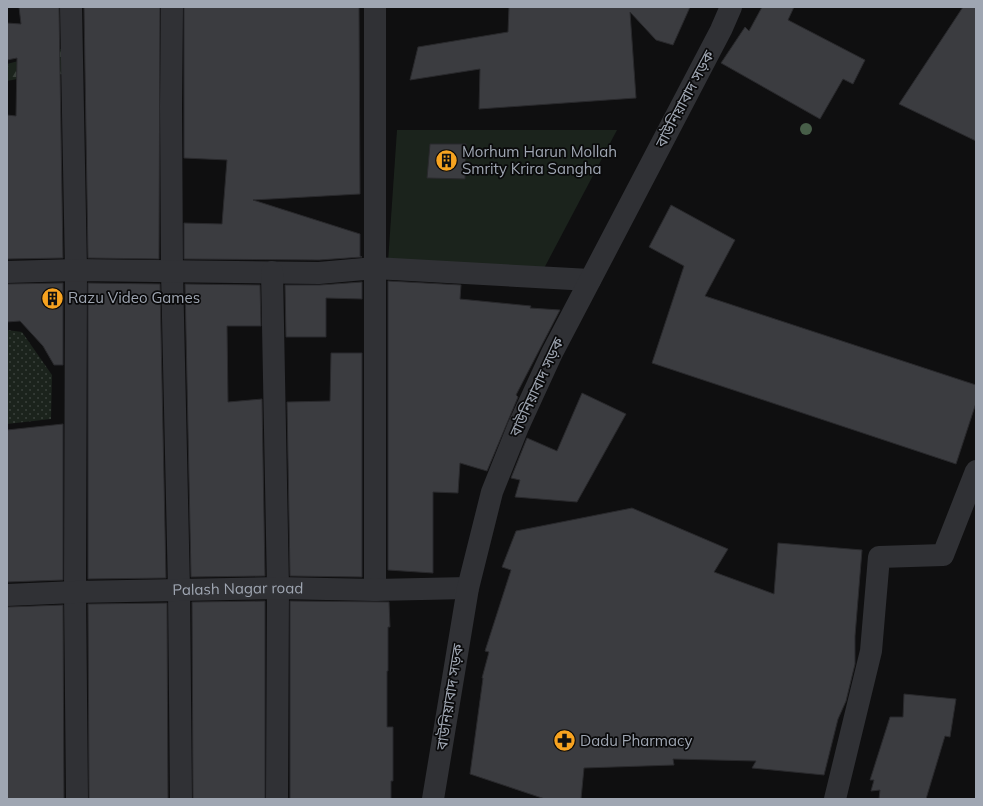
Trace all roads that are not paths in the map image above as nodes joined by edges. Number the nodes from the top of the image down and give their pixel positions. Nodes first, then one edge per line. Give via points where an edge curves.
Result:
1 (71, 7) edge
2 (172, 7) edge
3 (375, 7) edge
4 (731, 7) edge
5 (375, 268) junction
6 (76, 270) junction
7 (7, 272) edge
8 (172, 272) junction
9 (272, 272) junction
10 (590, 280) junction
11 (976, 471) edge
12 (278, 588) junction
13 (468, 588) junction
14 (179, 590) junction
15 (374, 590) junction
16 (75, 592) junction
17 (7, 595) edge
18 (77, 799) edge
19 (181, 799) edge
20 (277, 799) edge
21 (433, 799) edge
22 (835, 799) edge

1 - 6 street
2 - 8 street
3 - 5 street
4 - 10 street, বাউনিয়াবাদ সড়ক
5 - 9 street via 319,273
5 - 10 street
5 - 15 street
6 - 7 street
6 - 8 street
6 - 16 street
8 - 9 street
8 - 14 street
9 - 12 street
10 - 13 street, বাউনিয়াবাদ সড়ক via 552,353 492,492
11 - 22 street via 943,555 879,557 871,651
12 - 14 street, Palash Nagar road
12 - 15 street, Palash Nagar road
12 - 20 street
13 - 15 street, Palash Nagar road
13 - 21 street, বাউনিয়াবাদ সড়ক
14 - 16 street, Palash Nagar road
14 - 19 street
16 - 17 street, Palash Nagar road
16 - 18 street

